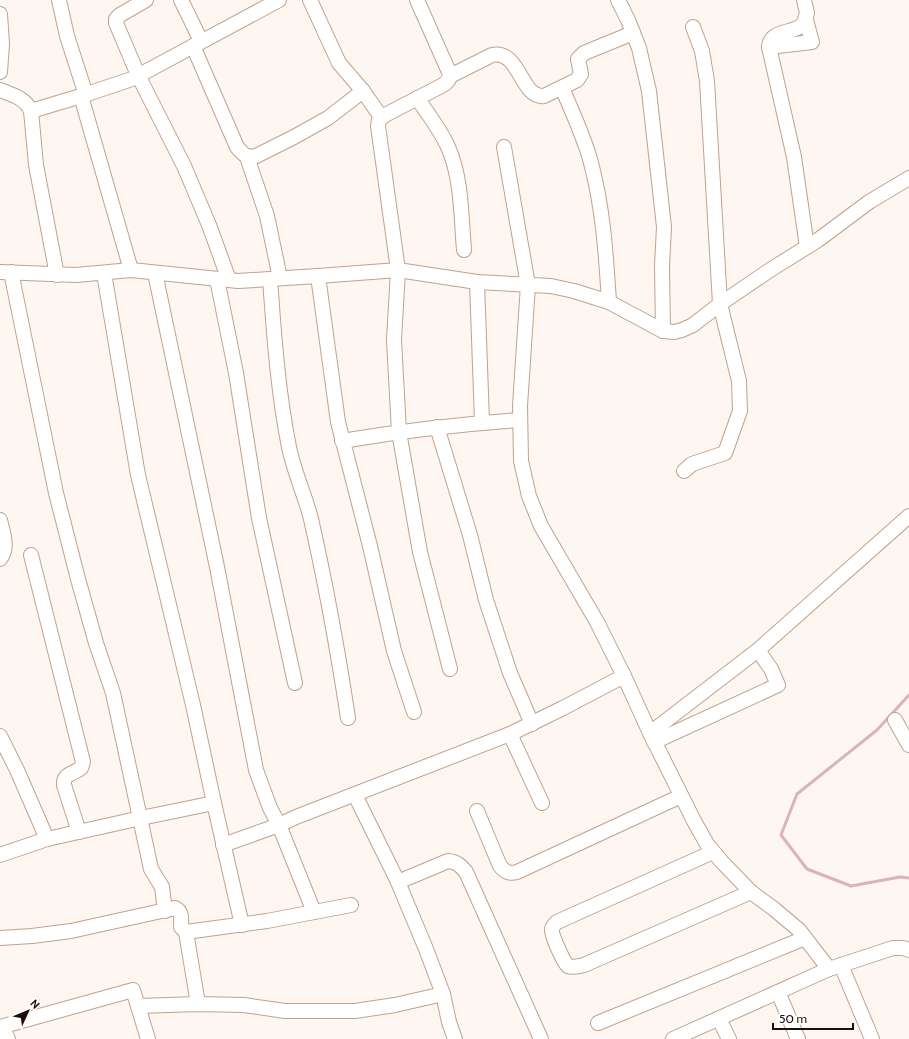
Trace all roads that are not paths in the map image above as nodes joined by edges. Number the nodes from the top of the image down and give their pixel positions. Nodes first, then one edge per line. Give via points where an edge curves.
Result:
1 (59, 0) edge
2 (146, 0) edge
3 (181, 0) edge
4 (279, 0) edge
5 (310, 0) edge
6 (417, 0) edge
7 (618, 0) edge
8 (804, 0) edge
9 (261, 4) edge
10 (0, 14) edge
11 (693, 27) dead end
12 (633, 33) junction
13 (197, 43) junction
14 (0, 72) edge
15 (138, 75) junction
16 (450, 76) junction
17 (562, 88) junction
18 (0, 90) edge
19 (363, 91) junction
20 (83, 96) junction
21 (417, 98) junction
22 (31, 111) junction
23 (381, 117) junction
24 (504, 147) dead end
25 (247, 157) junction
26 (909, 178) edge
27 (807, 247) junction
28 (464, 250) dead end
29 (131, 270) junction
30 (398, 270) junction
31 (6, 272) edge
32 (104, 273) junction
33 (155, 273) junction
34 (57, 275) junction
35 (318, 276) junction
36 (223, 279) junction
37 (275, 279) junction
38 (477, 282) junction
39 (528, 285) junction
40 (609, 302) junction
41 (720, 304) junction
42 (663, 331) junction
43 (520, 420) junction
44 (482, 422) junction
45 (437, 427) junction
46 (399, 432) junction
47 (342, 441) junction
48 (684, 472) dead end
49 (0, 520) edge
50 (907, 522) edge
51 (31, 555) dead end
52 (0, 559) edge
53 (758, 650) junction
54 (450, 669) dead end
55 (624, 676) junction
56 (295, 683) dead end
57 (414, 712) dead end
58 (348, 718) dead end
59 (895, 720) dead end
60 (532, 724) junction
61 (510, 734) junction
62 (0, 736) edge
63 (652, 738) junction
64 (909, 745) edge
65 (355, 795) junction
66 (681, 796) junction
67 (214, 803) junction
68 (542, 803) dead end
69 (477, 811) dead end
70 (141, 818) junction
71 (279, 825) junction
72 (79, 832) junction
73 (47, 839) junction
74 (223, 845) junction
75 (713, 852) junction
76 (0, 855) edge
77 (398, 882) junction
78 (751, 892) junction
79 (351, 905) dead end
80 (165, 911) junction
81 (314, 912) junction
82 (242, 925) junction
83 (186, 932) junction
84 (0, 938) edge
85 (805, 938) junction
86 (909, 950) edge
87 (835, 967) junction
88 (778, 992) junction
89 (444, 994) junction
90 (198, 1004) junction
91 (138, 1006) junction
92 (719, 1019) junction
93 (598, 1023) dead end
94 (3, 1031) edge
95 (148, 1039) edge
96 (455, 1039) edge
97 (541, 1039) edge
98 (673, 1039) edge
99 (729, 1039) edge
100 (798, 1039) edge
101 (872, 1039) edge

1 - 20 street
2 - 15 street via 116,19
3 - 13 street
4 - 9 street
5 - 19 street via 339,63
6 - 16 street
7 - 12 street
8 - 27 street via 807,13 802,26 774,37 769,47 794,157
9 - 13 street
10 - 14 street
11 - 41 street via 702,51 708,81
12 - 17 street via 580,56 578,59 581,70 578,80
12 - 42 street via 649,91 664,227
13 - 15 street
13 - 25 street via 237,147
15 - 20 street
15 - 36 street via 184,166 209,225
16 - 17 street via 498,54 509,59 537,96 544,96
16 - 21 street via 446,83
17 - 40 street via 590,159 600,202
18 - 22 street via 21,98
19 - 23 street
19 - 25 street via 328,118 256,156
20 - 22 street
20 - 29 street
21 - 23 street
21 - 28 street via 436,124 453,161 457,175
22 - 34 street via 36,165
23 - 30 street via 378,126
24 - 39 street
25 - 37 street via 268,216
26 - 27 street via 869,202
27 - 41 street
29 - 32 street
29 - 33 street
30 - 35 street
30 - 38 street
30 - 46 street via 394,340
31 - 34 street
31 - 70 street via 56,493 94,636 113,693
32 - 34 street
32 - 67 street via 138,475
33 - 36 street
33 - 71 street via 217,566 256,770
35 - 37 street
35 - 47 street
36 - 37 street
36 - 56 street via 259,518
37 - 58 street via 274,336 289,448 311,518
38 - 39 street
38 - 44 street
39 - 40 street via 559,287
39 - 43 street
40 - 42 street
41 - 42 street via 682,330
41 - 48 street via 739,381 740,411 725,453 692,464
43 - 44 street
43 - 55 street via 522,461 529,496 541,526 597,622
44 - 45 street
45 - 46 street
45 - 60 street via 470,535 486,600 510,673
46 - 47 street
46 - 54 street via 420,552
47 - 57 street via 394,651
49 - 52 street via 5,549
50 - 53 street
51 - 72 street via 83,762 81,768 68,774 63,781
53 - 63 street
53 - 63 street via 778,685
55 - 60 street
55 - 63 street
59 - 64 street
60 - 61 street
61 - 65 street
61 - 68 street
62 - 73 street
63 - 66 street
65 - 71 street
65 - 77 street
66 - 69 street via 511,873 500,866
66 - 75 street
67 - 70 street
67 - 74 street
70 - 72 street
70 - 80 street via 151,869 164,893
71 - 74 street
71 - 81 street
72 - 73 street
73 - 76 street
74 - 82 street
75 - 78 street
75 - 78 street via 554,924 552,932 564,962 573,967 584,965
77 - 89 street
77 - 97 street via 448,861 456,862 466,872
78 - 85 street via 799,930
79 - 81 street
80 - 83 street via 175,908 180,911 181,928
80 - 84 street via 71,931
81 - 82 street
82 - 83 street
83 - 90 street
85 - 87 street
85 - 93 street
86 - 87 street via 893,948
87 - 88 street
87 - 101 street
88 - 92 street
88 - 100 street
89 - 90 street via 395,1006 355,1011 285,1011 244,1005
89 - 96 street
90 - 91 street
91 - 94 street via 133,990
91 - 95 street
92 - 98 street
92 - 99 street

